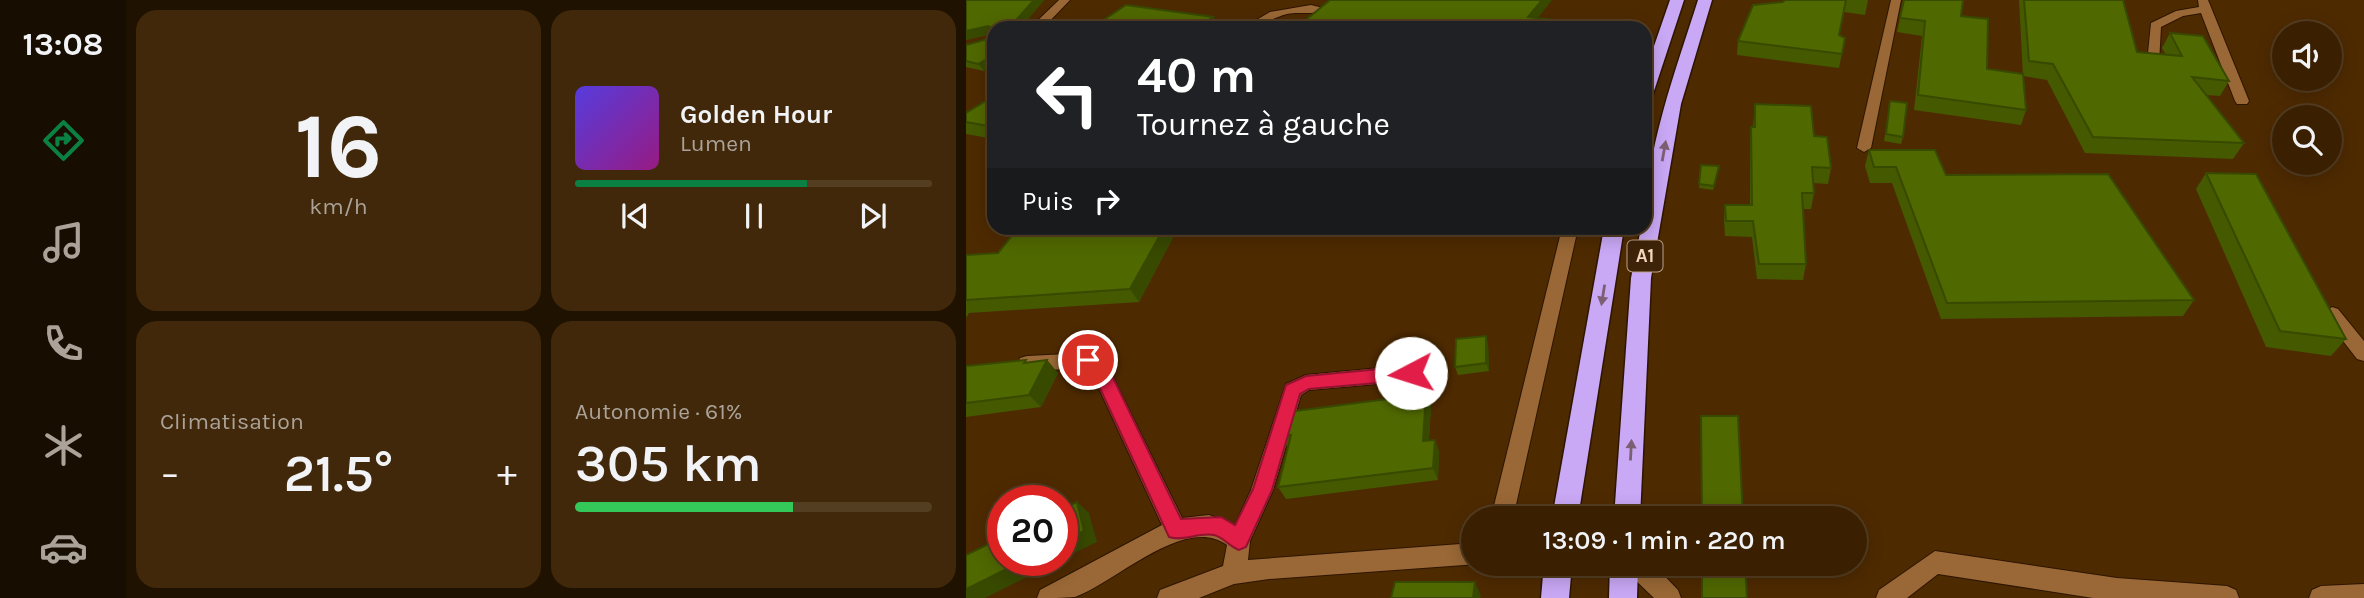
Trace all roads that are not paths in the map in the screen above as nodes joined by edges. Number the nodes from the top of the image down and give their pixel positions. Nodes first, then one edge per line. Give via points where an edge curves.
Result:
1 (1065, 0) edge
2 (1677, 0) edge
3 (1705, 0) edge
4 (1896, 0) edge
5 (2204, 4) edge
6 (1321, 9) edge
7 (1046, 21) edge
8 (1262, 21) edge
9 (2153, 63) edge
10 (1652, 73) edge
11 (2242, 101) dead end
12 (1864, 148) dead end
13 (1652, 218) edge
14 (1568, 235) edge
15 (1613, 235) edge
16 (1649, 235) edge
17 (2332, 314) edge
18 (2364, 354) edge
19 (1013, 364) edge
20 (1411, 373) dead end
21 (1505, 506) edge
22 (1567, 506) edge
23 (1628, 506) edge
24 (1176, 530) junction
25 (1239, 541) junction
26 (1461, 555) edge
27 (1234, 573) junction
28 (1557, 576) edge
29 (1624, 576) edge
30 (1650, 576) edge
31 (2364, 596) edge
32 (1049, 598) edge
33 (1169, 598) edge
34 (1555, 598) edge
35 (1623, 598) edge
36 (1669, 598) edge
37 (1888, 598) edge
38 (2227, 598) edge
39 (2321, 598) edge

1 - 7 street
2 - 10 highway
13 -> 3 highway, A1 via 1673,104
4 - 12 street
5 - 9 street via 2155,25
5 - 11 street
6 - 8 street via 1295,8
14 - 21 street
15 -> 22 highway, A1
23 -> 16 highway, A1 via 1641,278
17 - 18 street
19 - 24 street via 1081,360 1097,364
20 - 25 street via 1306,383 1293,390 1262,490
24 - 25 street via 1221,526
24 - 32 street
25 - 27 street
26 - 27 street
27 - 33 street
28 - 34 highway
29 - 35 highway
30 - 36 street
31 - 39 street
37 - 38 street via 1935,562 2117,590

